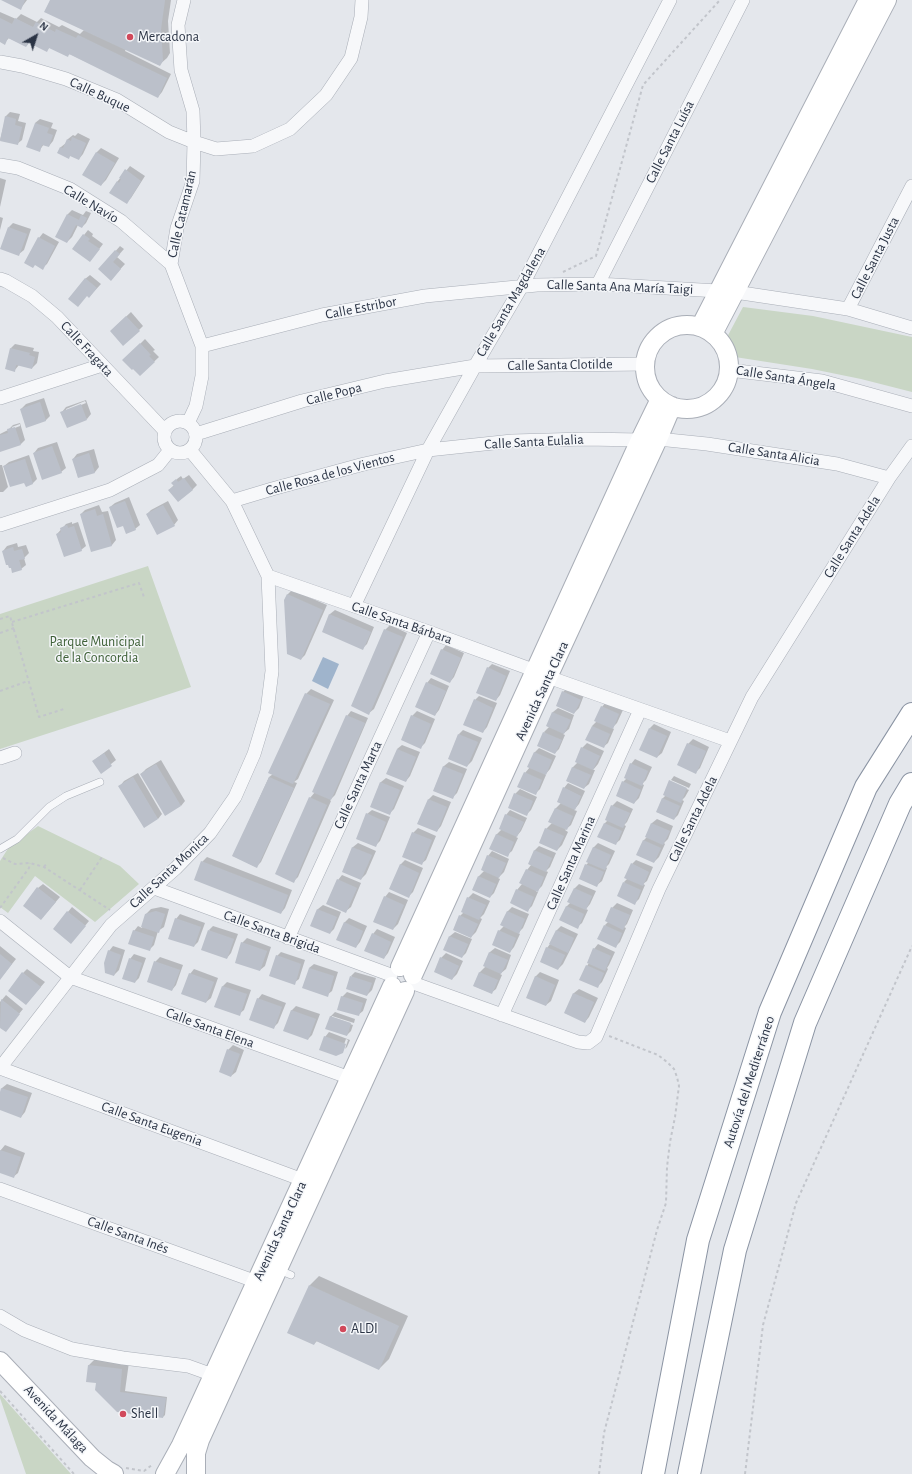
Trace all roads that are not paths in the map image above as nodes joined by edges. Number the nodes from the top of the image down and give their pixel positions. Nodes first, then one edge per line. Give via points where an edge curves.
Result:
1 (184, 0) edge
2 (362, 0) edge
3 (670, 0) edge
4 (743, 0) edge
5 (868, 0) edge
6 (887, 0) edge
7 (0, 62) edge
8 (194, 142) junction
9 (0, 165) edge
10 (912, 186) edge
11 (170, 264) junction
12 (0, 279) edge
13 (598, 284) junction
14 (522, 286) junction
15 (727, 291) junction
16 (848, 309) junction
17 (912, 328) edge
18 (706, 331) junction
19 (202, 346) junction
20 (645, 364) junction
21 (102, 365) junction
22 (475, 366) junction
23 (729, 370) junction
24 (0, 398) edge
25 (666, 403) junction
26 (912, 406) edge
27 (188, 423) junction
28 (165, 431) junction
29 (196, 434) junction
30 (658, 439) junction
31 (640, 440) junction
32 (912, 446) edge
33 (170, 450) junction
34 (190, 450) junction
35 (428, 450) junction
36 (889, 478) junction
37 (232, 501) junction
38 (0, 525) edge
39 (268, 576) junction
40 (354, 606) junction
41 (429, 632) junction
42 (542, 674) junction
43 (640, 710) junction
44 (912, 714) edge
45 (730, 741) junction
46 (16, 753) dead end
47 (0, 758) edge
48 (100, 782) dead end
49 (912, 784) edge
50 (0, 849) edge
51 (154, 888) junction
52 (0, 921) edge
53 (288, 938) junction
54 (70, 977) junction
55 (402, 980) junction
56 (502, 1015) junction
57 (0, 1068) edge
58 (350, 1078) junction
59 (303, 1180) junction
60 (0, 1189) edge
61 (257, 1282) junction
62 (0, 1316) edge
63 (0, 1361) edge
64 (0, 1372) edge
65 (220, 1378) junction
66 (160, 1469) edge
67 (119, 1471) edge
68 (95, 1474) edge
69 (196, 1474) edge
70 (653, 1474) edge
71 (689, 1474) edge

1 - 8 street, Calle Catamarán via 178,25 181,70 193,111
2 - 8 street, Calle Buque via 362,17 350,58 326,95 290,129 252,146 216,149
3 - 14 street, Calle Santa Magdalena
4 - 13 street, Calle Santa Luísa
5 - 15 street
6 - 15 street
7 - 8 street, Calle Buque via 66,79 117,100 169,132
8 - 11 street, Calle Catamarán via 192,181 177,228
9 - 11 street, Calle Navío via 18,168 70,190 121,221
10 - 16 street, Calle Santa Justa
11 - 19 street, Calle Catamarán
12 - 21 street, Calle Fragata via 32,296 57,317
13 - 14 street, Calle Santa Ana María Taigi
13 - 15 street, Calle Santa Ana María Taigi
14 - 19 street, Calle Estribor via 425,296 329,313
14 - 22 street, Calle Santa Magdalena
15 - 16 street, Calle Santa Ana María Taigi
15 - 18 street
16 - 17 street, Calle Santa Ana María Taigi
18 - 20 street via 685,325 670,329 658,337 647,353
18 - 23 street via 721,343 727,356
19 - 27 street, Calle Catamarán via 202,376 196,406
20 - 22 street, Calle Santa Clotilde
20 - 25 street via 646,378 652,391
21 - 24 street
21 - 28 street, Calle Fragata
22 - 29 street, Calle Popa via 385,381 302,401
22 - 35 street, Calle Santa Magdalena
23 - 25 street via 726,384 718,396 705,405 686,409
23 - 26 street, Calle Santa Ángela via 822,381
25 - 30 street, Avenida Santa Clara
25 - 31 street, Avenida Santa Clara
27 - 28 street via 175,422
27 - 29 street
28 - 33 street via 165,444
29 - 34 street via 195,444
30 - 36 street, Calle Santa Alicia via 837,464
30 - 42 street, Avenida Santa Clara
31 - 35 street, Calle Santa Eulalia via 512,441
31 - 42 street, Avenida Santa Clara
32 - 36 street, Calle Santa Adela
33 - 34 street via 178,453
33 - 38 street via 158,465 110,490
34 - 37 street, Calle Santa Monica
35 - 37 street, Calle Rosa de los Vientos via 364,464
35 - 40 street, Calle Santa Magdalena
36 - 45 street, Calle Santa Adela via 752,697
37 - 39 street, Calle Santa Monica
39 - 40 street, Calle Santa Bárbara
39 - 51 street, Calle Santa Monica via 272,671 267,711 254,754 235,797 210,833
40 - 41 street, Calle Santa Bárbara
41 - 42 street, Calle Santa Bárbara
41 - 53 street, Calle Santa Marta
42 - 43 street, Calle Santa Bárbara
42 - 55 street, Avenida Santa Clara
43 - 45 street, Calle Santa Bárbara
43 - 56 street, Calle Santa Marina
44 - 70 highway, Autovía del Mediterráneo via 866,787 770,1012 698,1240
45 - 56 street, Calle Santa Adela via 659,889 596,1037 588,1043 578,1042
46 - 47 street
48 - 50 lane via 66,796 49,807 17,839
49 - 71 highway via 900,804 806,1023 735,1250
51 - 53 street, Calle Santa Brigida
51 - 54 street, Calle Santa Monica via 111,925
52 - 54 street, Calle Santa Elena
53 - 55 street, Calle Santa Brigida
54 - 57 street, Calle Santa Monica
54 - 58 street, Calle Santa Elena
55 - 56 street, Calle Santa Adela
55 - 58 street, Avenida Santa Clara
55 - 65 street, Avenida Santa Clara via 284,1273
57 - 59 street, Calle Santa Eugenia
58 - 59 street, Avenida Santa Clara
59 - 61 street, Avenida Santa Clara
60 - 61 street, Calle Santa Inés
61 - 65 street, Avenida Santa Clara
62 - 65 street via 24,1330 72,1349 188,1366
63 - 67 street, Avenida Málaga via 92,1458 107,1470
64 - 68 street, Avenida Málaga
65 - 66 street, Avenida Santa Clara via 181,1445
65 - 69 street, Avenida Santa Clara via 196,1453

